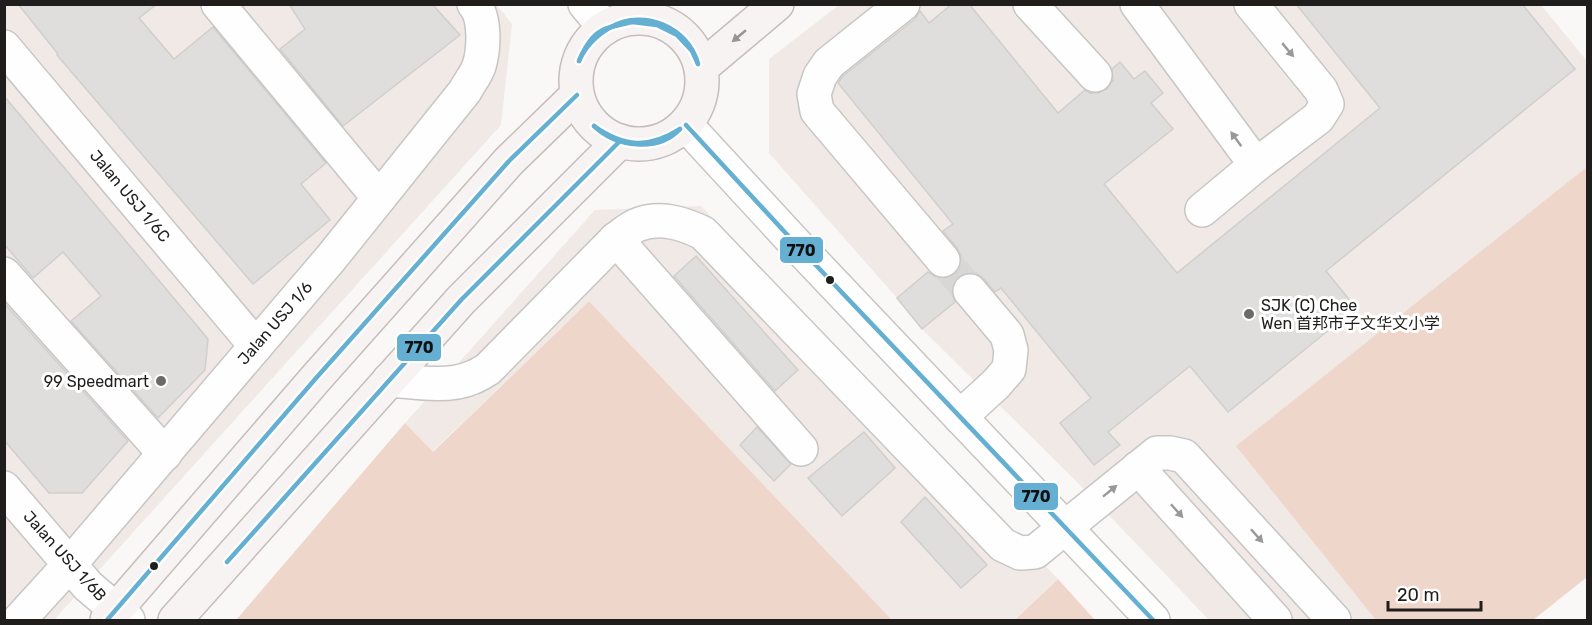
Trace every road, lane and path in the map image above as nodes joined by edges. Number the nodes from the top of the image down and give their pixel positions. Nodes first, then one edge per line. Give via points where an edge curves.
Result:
1 (218, 4) edge
2 (474, 4) edge
3 (777, 4) edge
4 (903, 4) edge
5 (1030, 4) edge
6 (1137, 4) edge
7 (1251, 4) edge
8 (673, 13) edge
9 (595, 16) edge
10 (4, 47) edge
11 (701, 68) junction
12 (1095, 75) dead end
13 (577, 95) junction
14 (686, 125) junction
15 (620, 141) junction
16 (1256, 165) junction
17 (379, 198) junction
18 (1202, 210) dead end
19 (616, 239) junction
20 (943, 260) tunnel mouth
21 (4, 274) edge
22 (970, 291) tunnel mouth
23 (256, 346) junction
24 (389, 380) junction
25 (960, 417) junction
26 (801, 449) dead end
27 (165, 454) junction
28 (1138, 468) junction
29 (4, 488) edge
30 (1065, 528) junction
31 (70, 564) junction
32 (189, 616) edge
33 (117, 617) edge
34 (19, 621) edge
35 (1153, 621) edge
36 (1275, 621) edge
37 (1334, 621) edge

1 - 17 street
2 - 17 street, Jalan USJ 1/6 via 484,34 479,66 465,92
3 -> 11 main road
4 - 20 street via 829,63 814,94 818,111
5 - 12 street
16 -> 6 street
7 -> 16 street via 1321,90 1327,104 1318,118
8 - 9 main road via 618,21
8 - 11 main road via 676,30 696,53
9 - 13 main road via 575,76
10 - 23 street, Jalan USJ 1/6C
11 - 14 main road via 700,98
13 - 15 main road via 592,124
13 - 33 main road via 509,161 317,377
14 - 15 main road via 655,143
14 - 25 street
15 - 24 main road via 461,300
16 - 18 street
17 - 23 street, Jalan USJ 1/6
19 - 24 street via 488,369 470,379 446,383
19 - 26 street
19 - 30 street via 636,226 658,220 683,224 703,233 1003,545 1020,553 1035,552
21 - 27 street
22 - 25 street via 1007,335 1011,350 1009,369
23 - 27 street, Jalan USJ 1/6
24 - 32 main road
25 - 30 street
27 - 31 street, Jalan USJ 1/6
30 -> 28 street
28 -> 36 street
28 -> 37 street via 1157,453 1184,456
29 - 31 street, Jalan USJ 1/6B
30 - 35 street
31 - 33 street, Jalan USJ 1/6B
31 - 34 street, Jalan USJ 1/6

